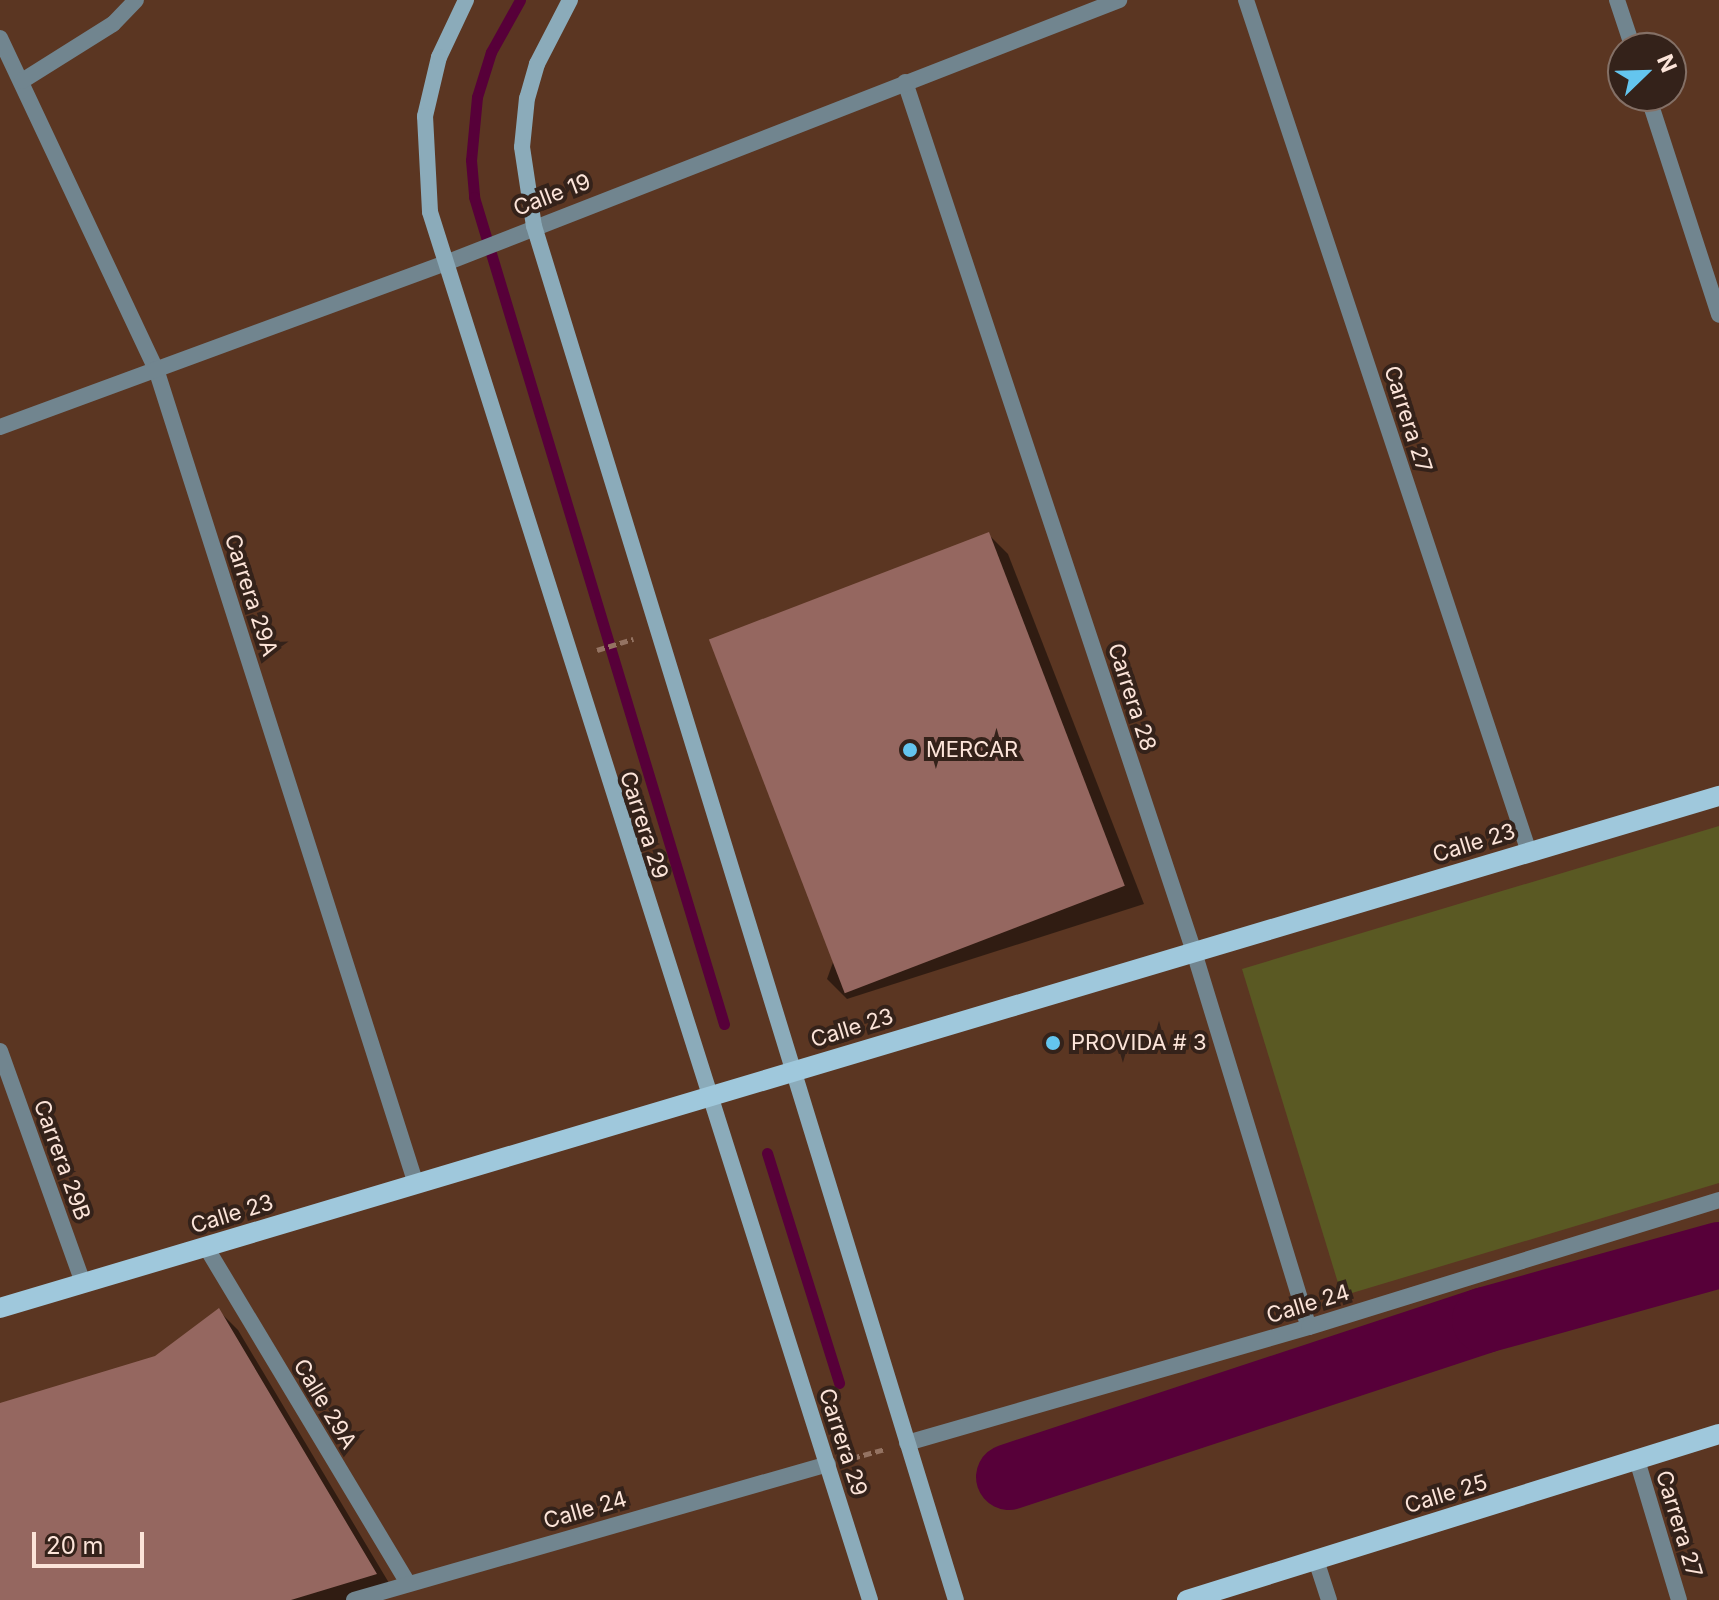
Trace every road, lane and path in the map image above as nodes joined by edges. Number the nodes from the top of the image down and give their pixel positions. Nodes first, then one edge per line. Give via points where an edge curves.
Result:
1 (136, 0) edge
2 (466, 0) edge
3 (570, 0) edge
4 (1066, 0) edge
5 (1119, 0) edge
6 (1246, 0) edge
7 (1617, 0) edge
8 (1074, 18) junction
9 (1628, 32) edge
10 (0, 38) edge
11 (22, 81) junction
12 (905, 82) junction
13 (1653, 112) edge
14 (534, 226) junction
15 (443, 264) junction
16 (1719, 315) edge
17 (156, 369) junction
18 (0, 427) edge
19 (635, 639) dead end
20 (585, 654) dead end
21 (1719, 796) edge
22 (1529, 852) junction
23 (1194, 952) junction
24 (0, 1051) edge
25 (793, 1071) junction
26 (708, 1097) junction
27 (416, 1184) junction
28 (1719, 1200) edge
29 (206, 1247) junction
30 (83, 1283) junction
31 (0, 1308) edge
32 (1309, 1327) junction
33 (1719, 1434) edge
34 (907, 1443) junction
35 (887, 1448) dead end
36 (851, 1458) dead end
37 (1637, 1460) junction
38 (828, 1464) junction
39 (1316, 1560) junction
40 (408, 1583) junction
41 (354, 1600) edge
42 (870, 1600) edge
43 (956, 1600) edge
44 (1187, 1600) edge
45 (1329, 1600) edge
46 (1679, 1600) edge

1 - 11 street via 113,24
2 - 15 street, Carrera 29 via 439,57 425,116 424,172
3 - 14 street via 554,23 527,98 522,147
4 - 8 street
5 - 8 street, Calle 19
6 - 22 street, Carrera 27
7 - 9 street
8 - 12 street, Calle 19
10 - 11 street, Carrera 29A
11 - 17 street, Carrera 29A
12 - 14 street, Calle 19
12 - 23 street, Carrera 28
13 - 16 street
14 - 15 street, Calle 19
14 - 25 street
15 - 17 street, Calle 19
15 - 26 street, Carrera 29
17 - 18 street, Calle 19
17 - 27 street, Carrera 29A
19 - 20 path
21 - 22 main road, Calle 23
22 - 23 main road, Calle 23
23 - 25 main road, Calle 23
23 - 32 street, Carrera 28
24 - 30 street, Carrera 29B
25 - 26 main road, Calle 23
25 - 34 street
26 - 27 main road, Calle 23
26 - 38 street, Carrera 29
27 - 29 main road, Calle 23
28 - 32 street, Calle 24
29 - 30 main road, Calle 23
29 - 40 street, Calle 29A
30 - 31 main road, Calle 23
32 - 34 street, Calle 24
33 - 37 main road, Calle 25
34 - 43 street
35 - 36 path
37 - 39 main road, Calle 25
37 - 46 street, Carrera 27
38 - 40 street, Calle 24
38 - 42 street, Carrera 29
39 - 44 main road, Calle 25
39 - 45 street
40 - 41 street, Calle 24

